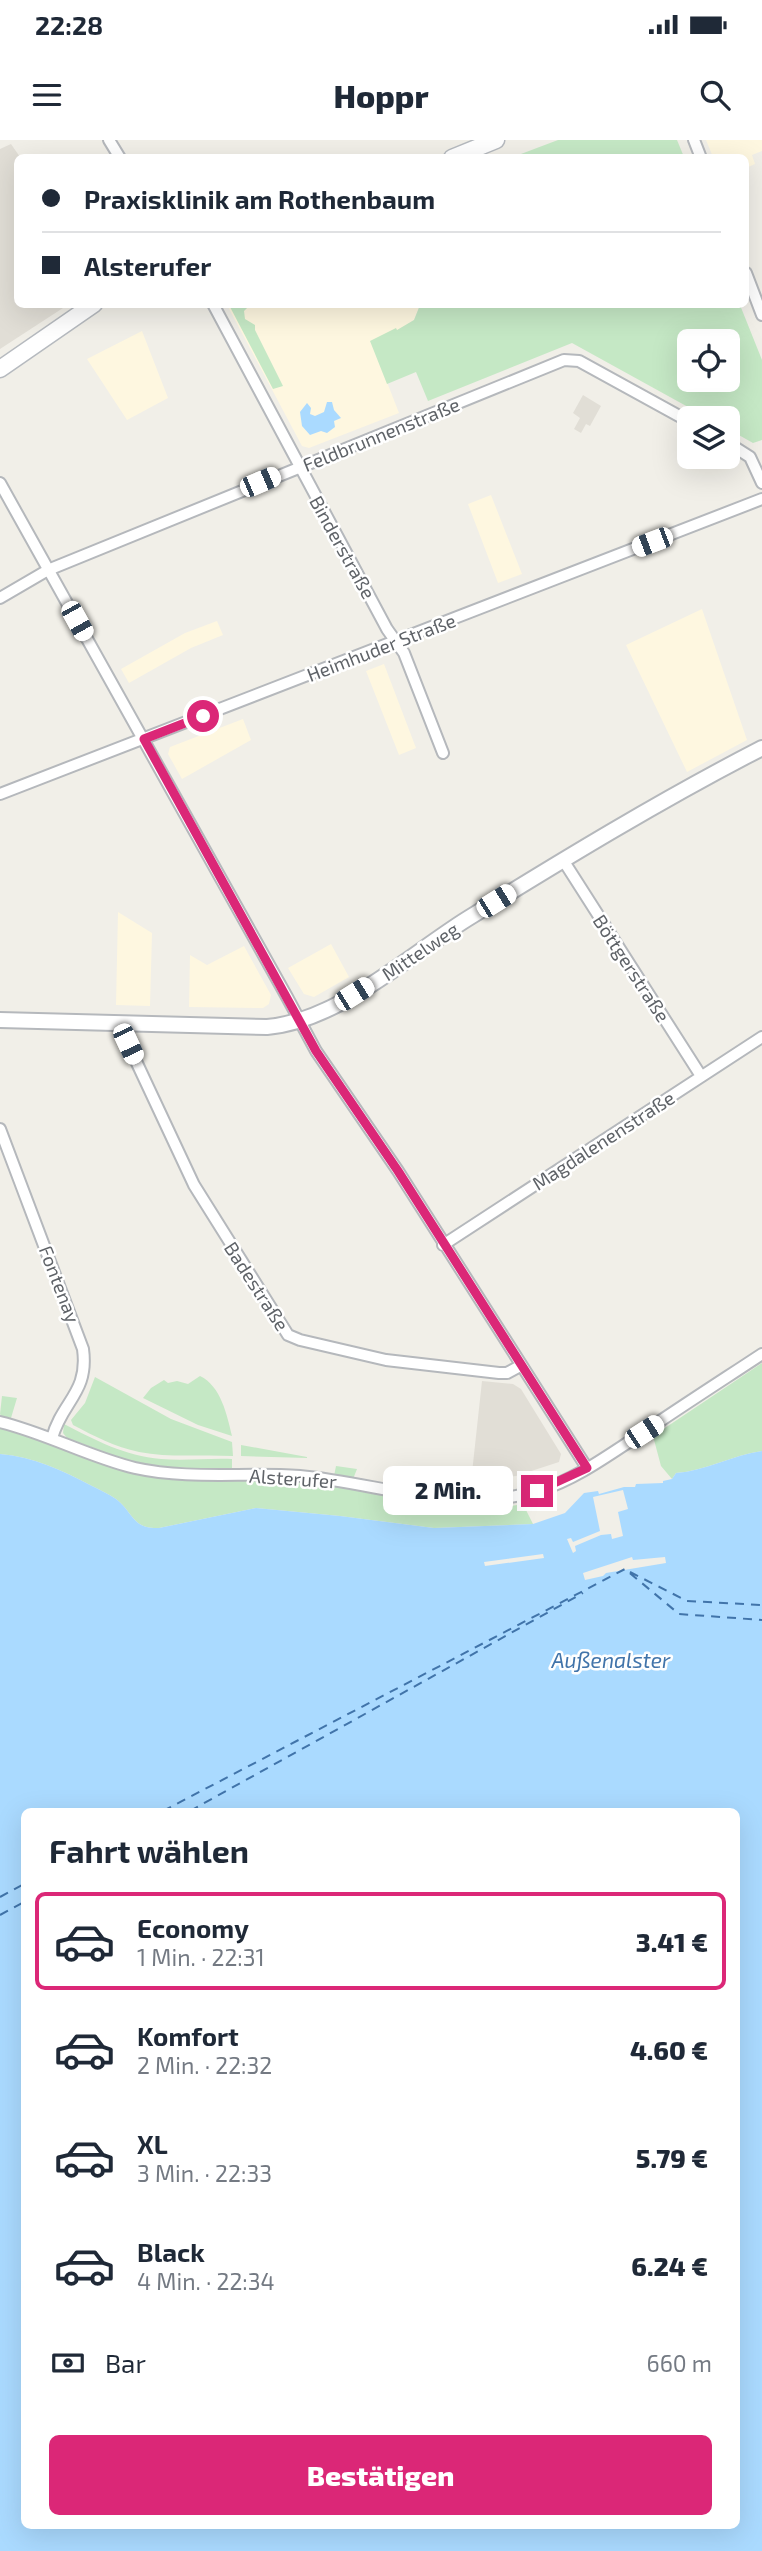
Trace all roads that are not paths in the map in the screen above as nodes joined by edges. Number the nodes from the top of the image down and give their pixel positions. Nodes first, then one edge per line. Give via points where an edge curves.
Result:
1 (496, 140) edge
2 (462, 154) edge
3 (749, 281) edge
4 (88, 308) edge
5 (215, 308) edge
6 (762, 315) edge
7 (0, 369) edge
8 (677, 415) edge
9 (740, 451) edge
10 (300, 466) junction
11 (0, 483) edge
12 (762, 483) edge
13 (762, 499) edge
14 (48, 570) junction
15 (0, 598) edge
16 (395, 640) junction
17 (144, 739) junction
18 (762, 748) edge
19 (443, 753) dead end
20 (0, 794) edge
21 (562, 860) junction
22 (0, 1020) edge
23 (299, 1022) junction
24 (126, 1024) junction
25 (762, 1037) edge
26 (701, 1076) junction
27 (0, 1129) edge
28 (443, 1245) junction
29 (762, 1354) edge
30 (520, 1366) junction
31 (0, 1422) edge
32 (52, 1438) junction
33 (587, 1468) junction

1 - 2 main road
3 - 6 street
4 - 7 main road
5 - 10 street, Binderstraße
8 - 10 street, Feldbrunnenstraße via 572,359
9 - 12 street via 750,457
10 - 14 street, Feldbrunnenstraße
10 - 16 street, Binderstraße
11 - 14 street
13 - 16 street, Heimhuder Straße
14 - 15 street, Feldbrunnenstraße
14 - 17 street
16 - 17 street, Heimhuder Straße
16 - 19 street, Binderstraße
17 - 20 street, Heimhuder Straße
17 - 23 street
18 - 21 street, Mittelweg
21 - 23 street, Mittelweg via 331,1008
21 - 26 street, Böttgerstraße
22 - 24 street, Mittelweg
23 - 24 street, Mittelweg via 267,1027
23 - 28 street
24 - 30 street, Badestraße via 128,1044 194,1184 293,1338 386,1360 499,1373
25 - 26 street, Magdalenenstraße
26 - 28 street, Magdalenenstraße
27 - 32 street, Fontenay via 83,1349 81,1384 58,1418
28 - 30 street
29 - 33 street, Alsterufer
30 - 33 street
31 - 32 street, Alsterufer
32 - 33 street, Alsterufer via 118,1464 153,1471 299,1476 456,1500 520,1496

